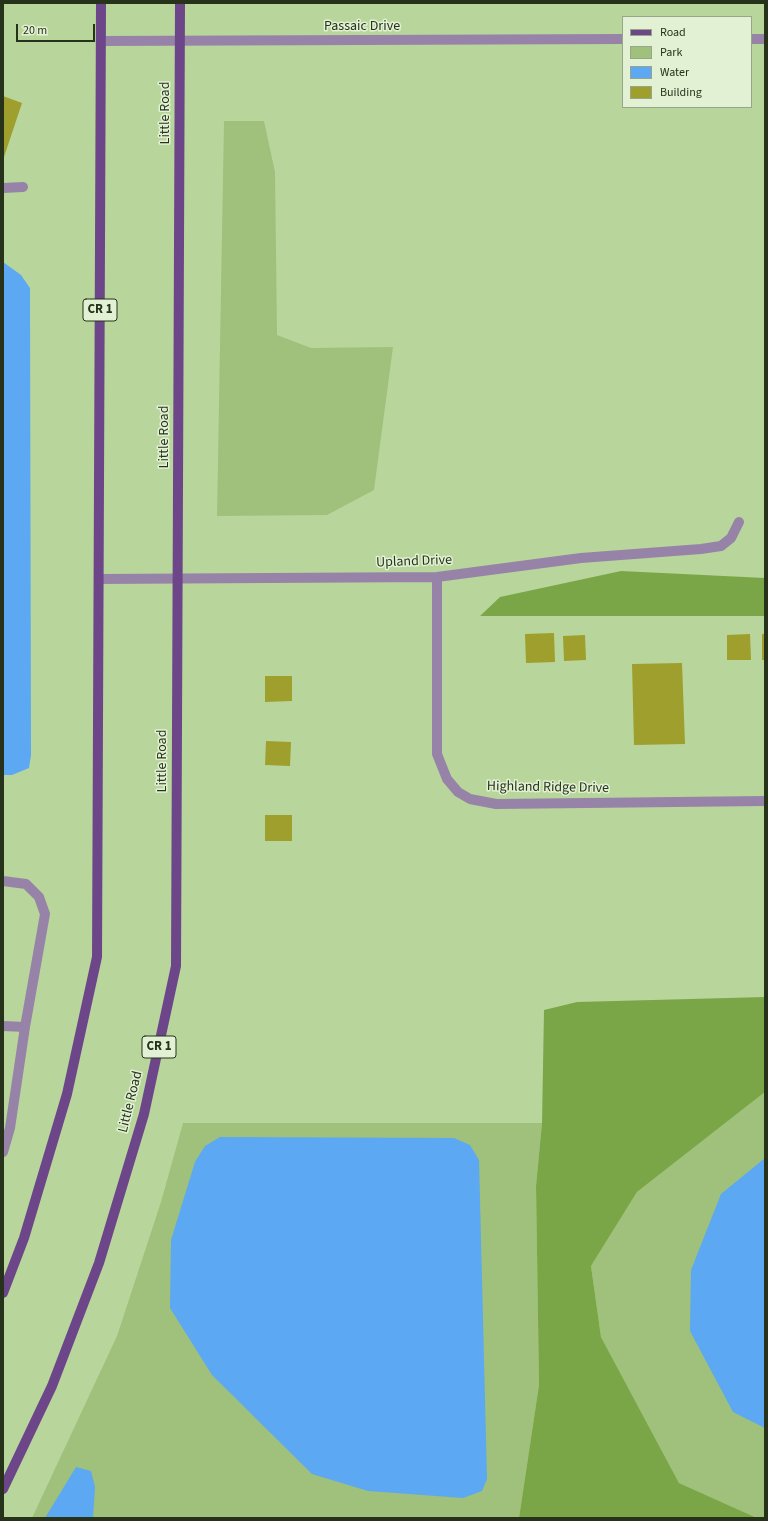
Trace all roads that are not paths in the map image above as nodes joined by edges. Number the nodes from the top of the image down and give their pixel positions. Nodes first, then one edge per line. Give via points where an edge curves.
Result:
1 (101, 3) edge
2 (180, 3) edge
3 (622, 39) edge
4 (752, 39) edge
5 (765, 39) edge
6 (101, 41) junction
7 (180, 42) junction
8 (23, 187) dead end
9 (3, 188) edge
10 (739, 522) dead end
11 (437, 577) junction
12 (99, 579) junction
13 (178, 579) junction
14 (765, 802) edge
15 (3, 881) edge
16 (3, 1026) edge
17 (25, 1027) junction
18 (3, 1152) edge
19 (3, 1293) edge
20 (3, 1489) edge

1 - 6 main road, CR 1
2 - 7 main road, Little Road / CR 1
3 - 7 street, Passaic Drive
4 - 5 street
6 - 7 street, Passaic Drive
6 - 12 main road, CR 1
7 - 13 main road, Little Road / CR 1
8 - 9 street
10 - 11 street, Upland Drive via 731,538 721,546 581,558
11 - 13 street, Upland Drive
11 - 14 street, Highland Ridge Drive via 437,754 447,779 458,792 470,799 496,804
12 - 13 street, Upland Drive
12 - 19 main road, CR 1 via 97,958 67,1094 24,1238
13 - 20 main road, Little Road / CR 1 via 176,966 144,1114 99,1263 52,1386
15 - 17 street via 26,884 39,897 45,914
16 - 17 street
17 - 18 street via 10,1128

